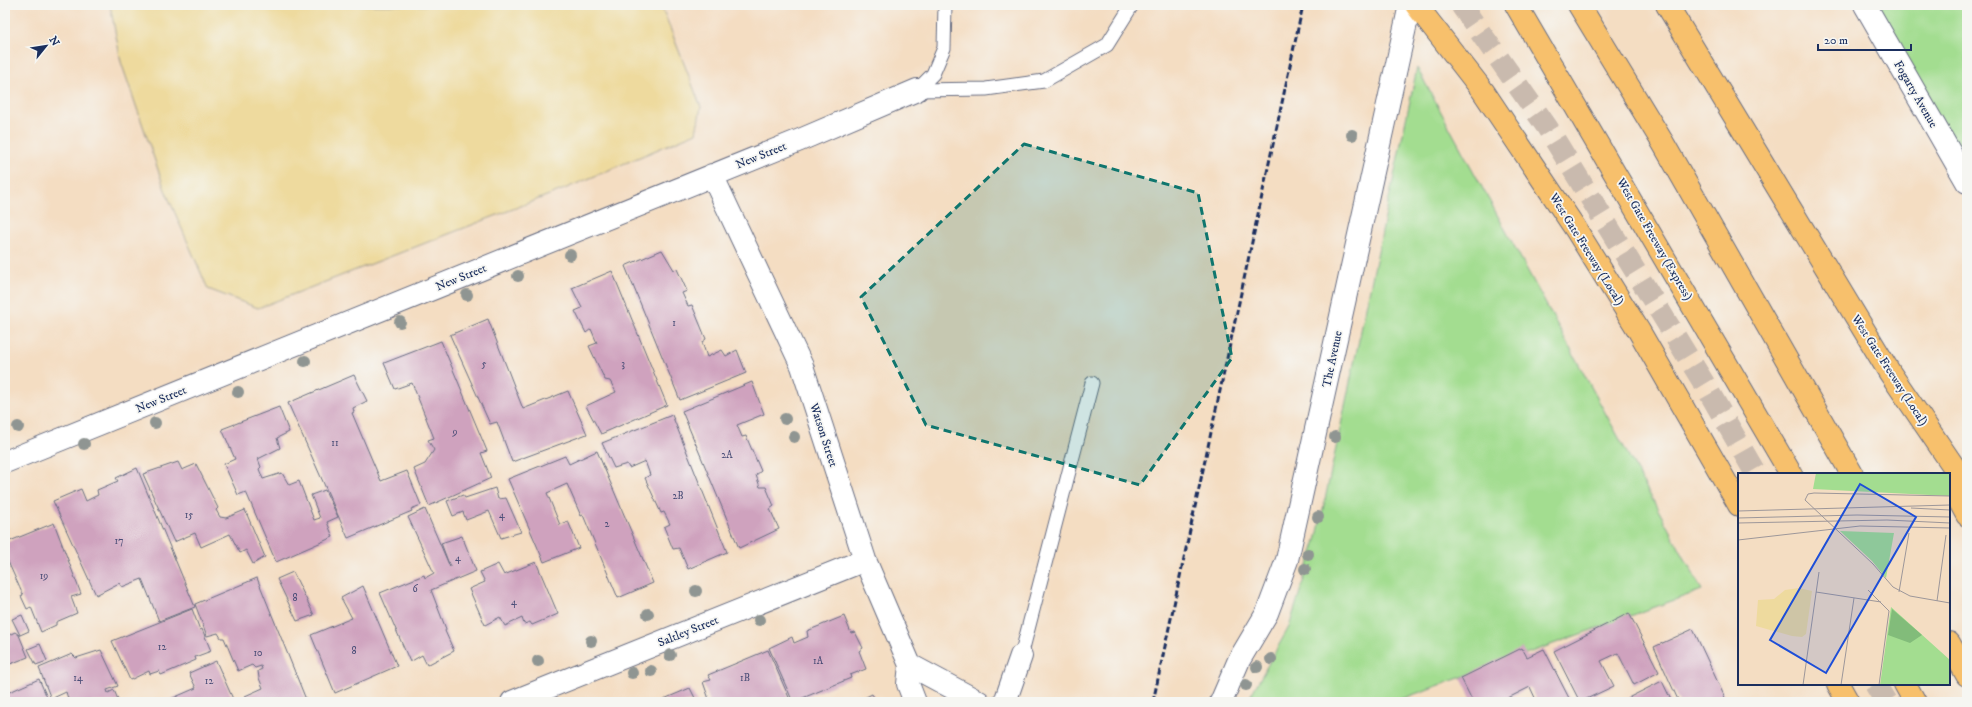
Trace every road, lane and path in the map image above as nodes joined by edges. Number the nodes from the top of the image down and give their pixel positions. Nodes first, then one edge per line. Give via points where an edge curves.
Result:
1 (944, 5) edge
2 (1132, 5) edge
3 (1410, 5) edge
4 (1416, 5) edge
5 (1516, 5) edge
6 (1579, 5) edge
7 (1667, 5) edge
8 (1865, 5) edge
9 (917, 90) junction
10 (712, 175) junction
11 (1967, 182) edge
12 (1890, 373) junction
13 (1092, 383) dead end
14 (5, 462) edge
15 (1790, 473) edge
16 (1851, 473) edge
17 (1944, 473) edge
18 (1950, 484) edge
19 (1967, 486) edge
20 (1738, 502) edge
21 (1967, 515) edge
22 (865, 560) junction
23 (1950, 645) edge
24 (1021, 656) joint
25 (910, 664) junction
26 (1967, 675) edge
27 (1839, 685) edge
28 (1906, 685) edge
29 (512, 702) edge
30 (915, 702) edge
31 (979, 702) edge
32 (1005, 702) edge
33 (1221, 702) edge
34 (1848, 702) edge
35 (1915, 702) edge

1 - 9 lane via 944,48 933,74
2 - 9 lane via 1107,45 1044,80 986,89
3 - 33 street, The Avenue via 1287,560 1267,613 1240,660
4 - 20 highway, West Gate Freeway (Local) via 1483,91 1575,228 1643,338
5 - 15 highway, West Gate Freeway (Express)
6 - 16 highway via 1663,143
7 - 12 highway, West Gate Freeway (Local)
8 - 11 street, Fogarty Avenue
9 - 10 street, New Street
10 - 14 street, New Street
10 - 22 street, Watson Street via 802,366
12 - 17 highway
12 - 19 highway, West Gate Freeway (Local)
13 - 24 lane
18 - 21 highway
22 - 25 street, Watson Street
22 - 29 street, Saltley Street
23 - 26 highway
24 - 32 street
25 - 30 street, Watson Street via 908,684
25 - 31 street
27 - 34 highway
28 - 35 highway

